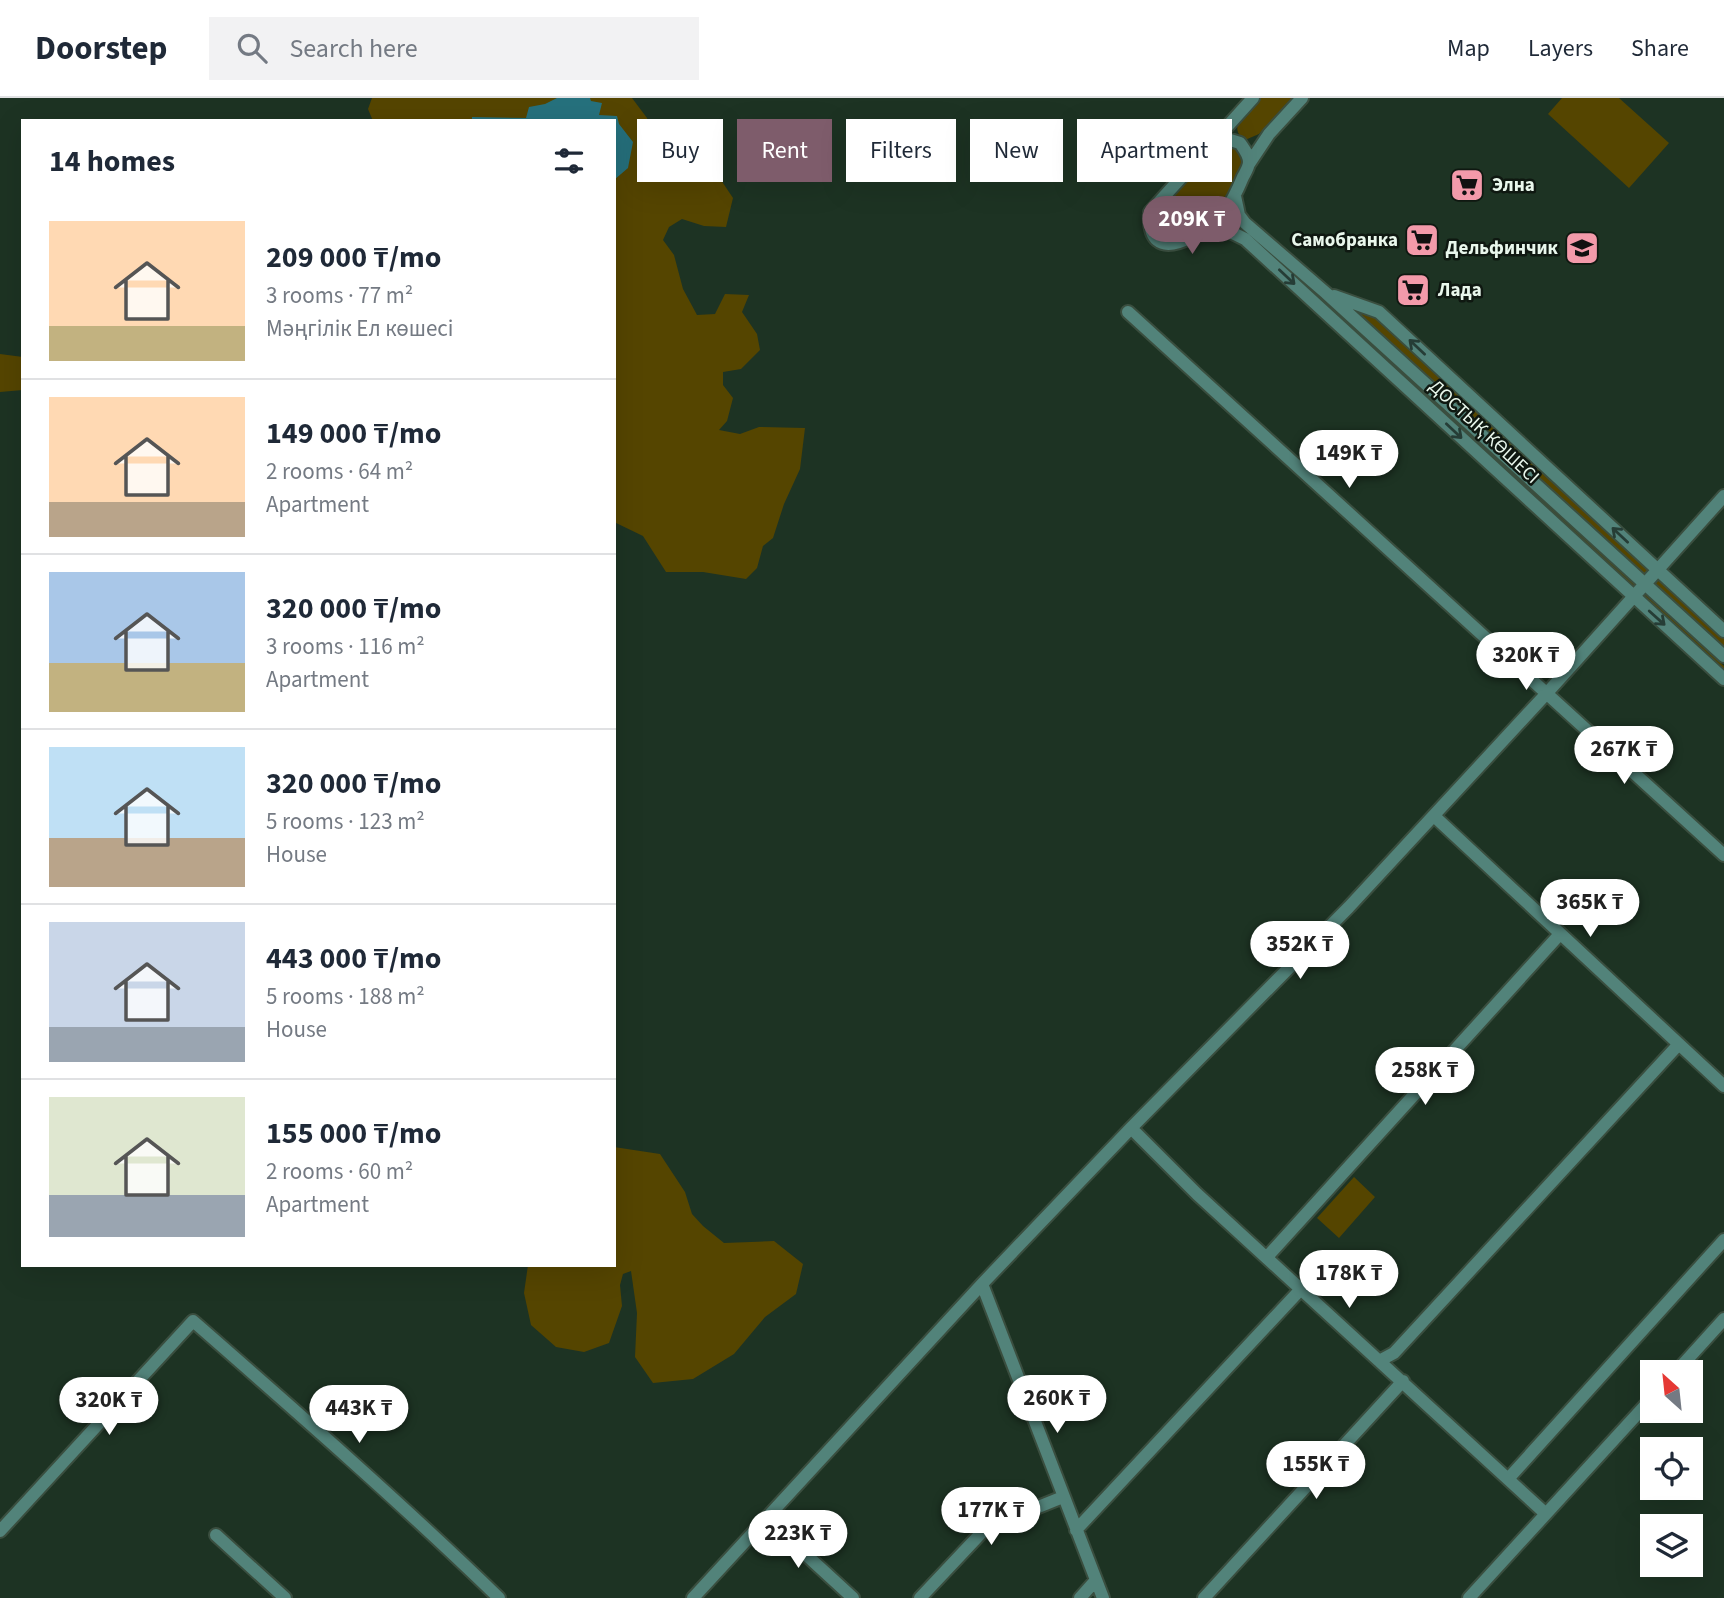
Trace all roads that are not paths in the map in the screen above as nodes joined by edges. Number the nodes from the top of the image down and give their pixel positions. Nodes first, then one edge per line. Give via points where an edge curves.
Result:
1 (1253, 98) edge
2 (1302, 98) edge
3 (1232, 121) edge
4 (1232, 141) edge
5 (1249, 164) junction
6 (1177, 182) edge
7 (1235, 196) junction
8 (1212, 223) junction
9 (1326, 293) junction
10 (1128, 312) dead end
11 (1724, 496) edge
12 (1657, 570) junction
13 (1645, 583) junction
14 (1633, 596) junction
15 (1724, 631) edge
16 (1724, 656) edge
17 (1724, 679) edge
18 (1547, 693) junction
19 (1434, 816) junction
20 (1724, 855) edge
21 (1560, 934) junction
22 (1679, 1044) junction
23 (1724, 1086) edge
24 (1131, 1128) junction
25 (1724, 1240) edge
26 (1267, 1257) junction
27 (982, 1284) junction
28 (1301, 1289) junction
29 (1724, 1319) edge
30 (1687, 1360) edge
31 (1379, 1361) junction
32 (1403, 1381) junction
33 (1640, 1411) edge
34 (1508, 1479) junction
35 (1063, 1497) junction
36 (1546, 1514) junction
37 (766, 1518) junction
38 (1076, 1530) junction
39 (0, 1531) edge
40 (216, 1535) dead end
41 (1096, 1580) junction
42 (285, 1598) edge
43 (499, 1598) edge
44 (693, 1598) edge
45 (853, 1598) edge
46 (920, 1598) edge
47 (1080, 1598) edge
48 (1103, 1598) edge
49 (1203, 1598) edge
50 (1469, 1598) edge

1 - 3 street
2 - 5 street
4 - 5 street via 1240,143
5 - 7 street
6 - 8 street via 1150,212 1152,233 1160,241 1175,244
7 - 8 street
7 - 9 street via 1245,223
8 -> 14 street, ДОСТЫҚ КӨШЕСІ via 1245,239
12 -> 9 street via 1379,312
9 - 13 street
10 - 18 street
11 - 12 street
12 - 13 street
12 - 15 street
13 - 14 street
13 - 16 street
14 -> 17 street, ДОСТЫҚ КӨШЕСІ
14 - 18 street
18 - 19 street
18 - 20 street
19 - 21 street
19 - 24 street
21 - 22 street
21 - 26 street
22 - 23 street
22 - 31 street via 1394,1353
24 - 26 street
24 - 27 street
25 - 34 street
26 - 28 street
27 - 35 street
27 - 37 street
28 - 31 street
28 - 38 street
29 - 30 street
31 - 32 street
32 - 34 street
32 - 49 street
33 - 36 street
34 - 36 street
35 - 38 street
35 - 46 street via 986,1528
36 - 50 street
37 - 44 street
37 - 45 street
38 - 41 street
39 - 43 street via 193,1321
40 - 42 street
41 - 47 street
41 - 48 street

